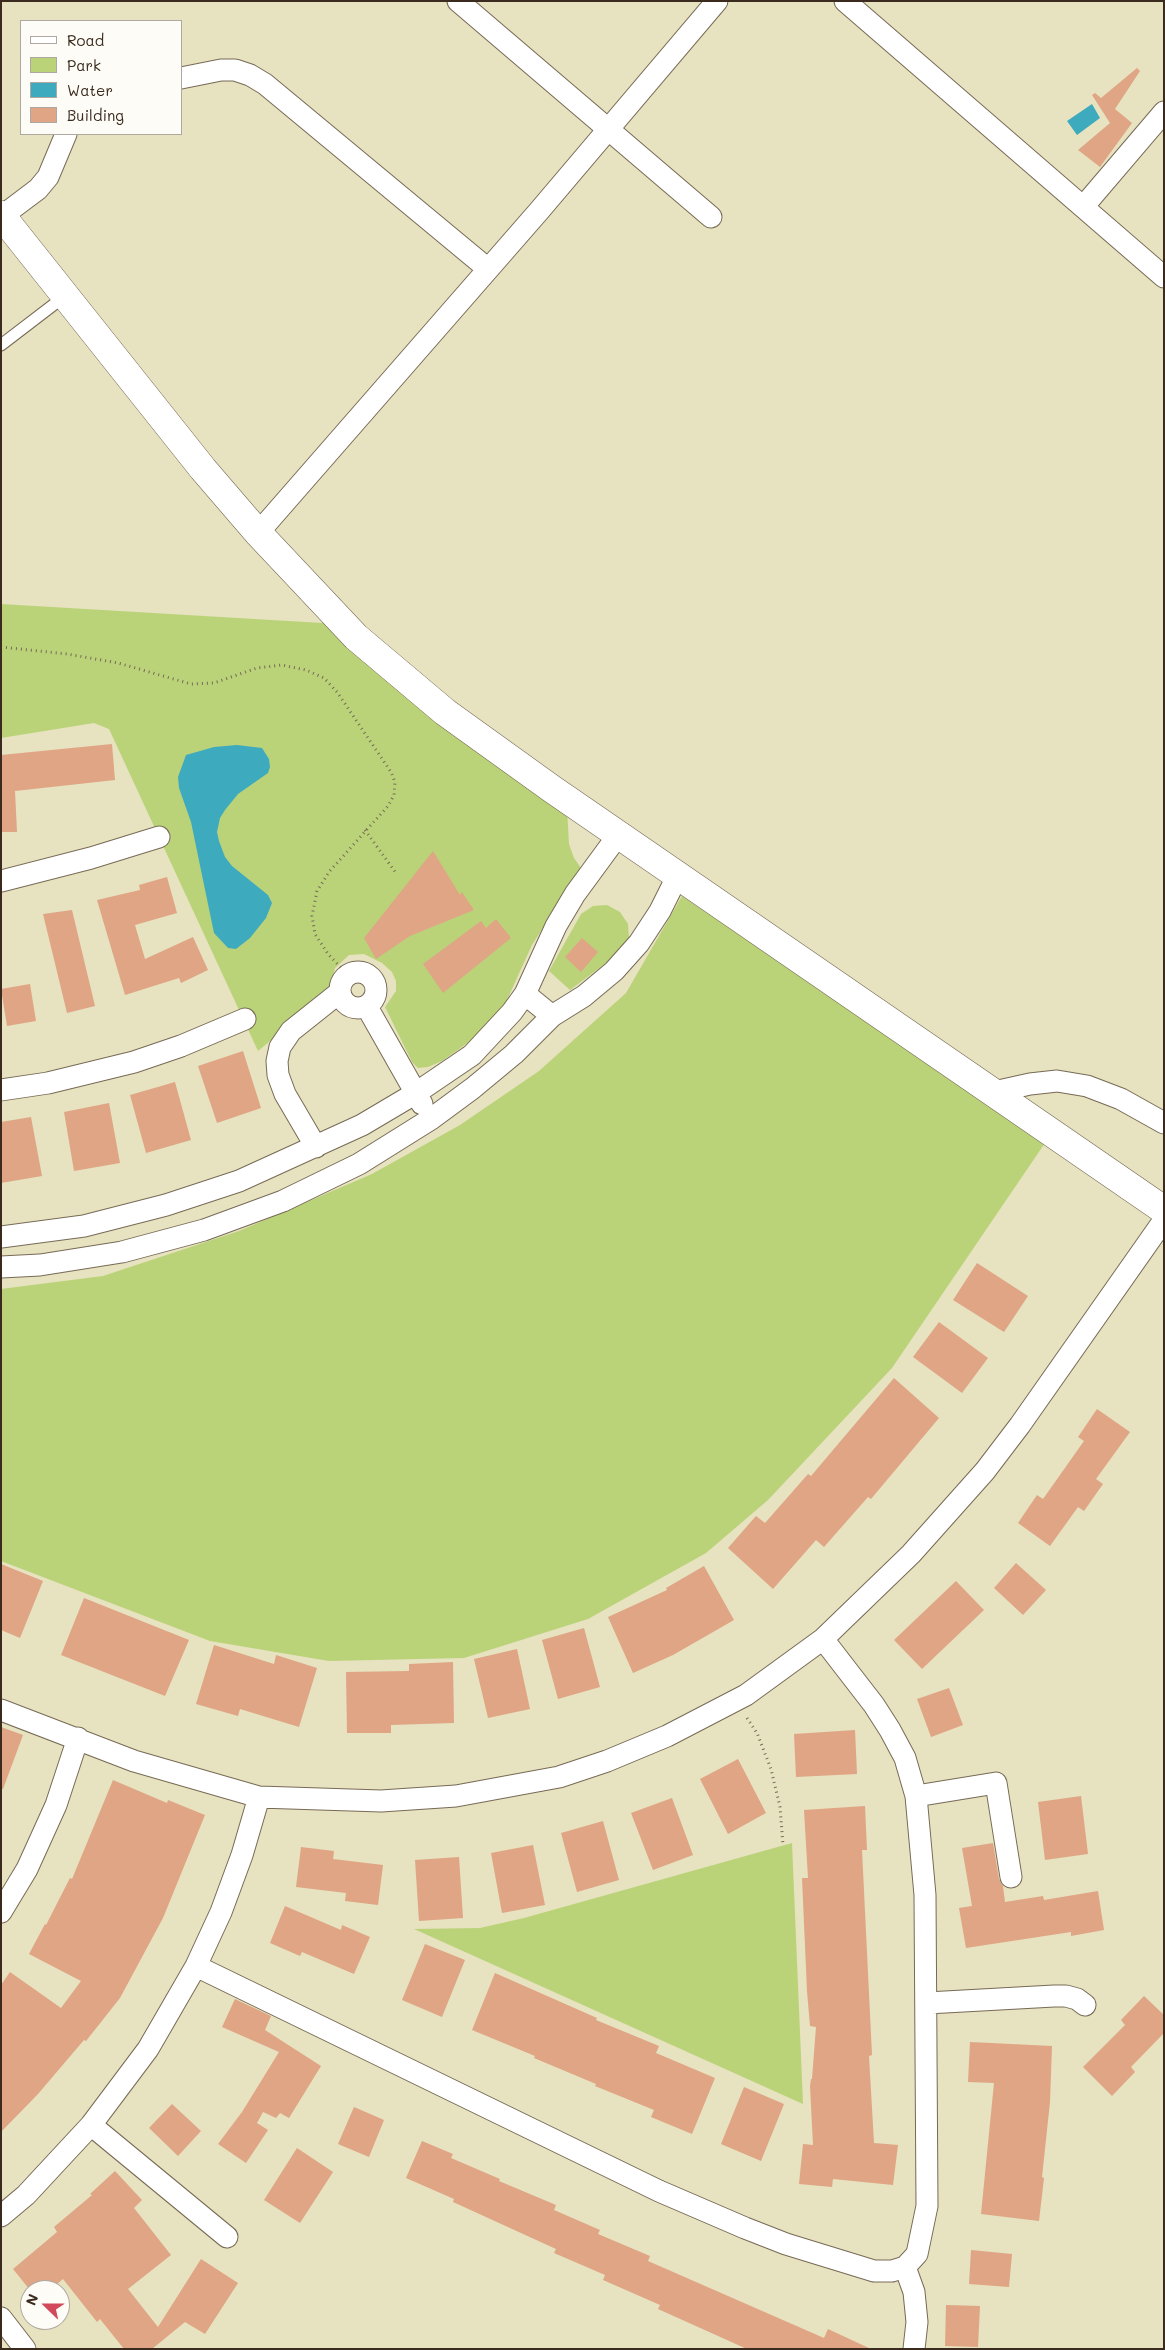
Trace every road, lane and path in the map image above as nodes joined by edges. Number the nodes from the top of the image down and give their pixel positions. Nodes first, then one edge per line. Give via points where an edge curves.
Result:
1 (458, 1) edge
2 (717, 1) edge
3 (845, 1) edge
4 (182, 78) edge
5 (1164, 112) edge
6 (608, 130) junction
7 (66, 135) edge
8 (1083, 207) junction
9 (1, 216) edge
10 (712, 218) dead end
11 (488, 270) junction
12 (1164, 277) edge
13 (58, 301) junction
14 (1, 345) edge
15 (258, 533) junction
16 (1, 647) edge
17 (365, 830) junction
18 (619, 834) junction
19 (159, 837) dead end
20 (396, 874) dead end
21 (677, 877) junction
22 (1, 881) edge
23 (344, 983) junction
24 (525, 994) junction
25 (367, 1006) junction
26 (552, 1016) junction
27 (246, 1019) dead end
28 (1, 1090) edge
29 (994, 1092) junction
30 (416, 1093) junction
31 (431, 1119) junction
32 (1164, 1123) edge
33 (316, 1147) junction
34 (1164, 1210) edge
35 (1164, 1220) edge
36 (1, 1237) edge
37 (1, 1267) edge
38 (823, 1639) junction
39 (737, 1700) junction
40 (1, 1710) edge
41 (78, 1738) junction
42 (916, 1796) junction
43 (259, 1798) junction
44 (783, 1845) dead end
45 (1010, 1877) dead end
46 (1, 1912) edge
47 (196, 1966) junction
48 (927, 2003) junction
49 (1085, 2005) dead end
50 (91, 2125) junction
51 (1, 2216) edge
52 (227, 2237) dead end
53 (905, 2267) junction
54 (1, 2318) edge
55 (25, 2349) edge
56 (914, 2349) edge

1 - 6 street
2 - 6 street
3 - 8 street
4 - 11 street via 235,70 265,84
5 - 8 street
6 - 10 street
6 - 11 street
7 - 9 street via 48,177 38,189
8 - 12 street
9 - 13 street
11 - 15 street
13 - 14 lane
13 - 15 street
15 - 18 street via 356,637 438,706
16 - 17 path via 118,663 191,684 214,683 257,668 282,665 324,678 337,692 395,782 394,795 388,806
17 - 20 path
17 - 23 path via 329,872 318,891 312,916 315,934
18 - 21 street
18 - 24 street via 560,918
19 - 22 street
21 - 26 street via 639,943 584,996
21 - 29 street
23 - 25 street via 347,1004 353,1008
23 - 25 street via 362,972 375,981 376,996
23 - 33 street via 291,1032 280,1047 277,1061 278,1076 285,1094
24 - 26 street
24 - 30 street via 472,1055
25 - 30 street
26 - 31 street via 514,1054
27 - 28 street via 142,1059 48,1083
29 - 32 street via 1057,1081 1087,1086 1121,1099
29 - 34 street
30 - 31 street
30 - 33 street
31 - 37 street via 359,1164 283,1201 204,1230 122,1252 40,1265
33 - 36 street via 239,1181 166,1206 84,1226
35 - 38 street via 984,1471 911,1554
38 - 39 street
38 - 42 street via 890,1730 906,1758
39 - 43 street via 667,1736 558,1777 456,1796 382,1801
39 - 44 path via 757,1733 771,1769 780,1807
40 - 41 street
41 - 43 street via 134,1761
41 - 46 street via 56,1805 27,1869
42 - 45 street via 996,1783
42 - 48 street via 925,1895
43 - 47 street via 224,1904
47 - 50 street via 148,2049
47 - 53 street via 660,2191 745,2228 874,2272
48 - 49 street via 1066,1996
48 - 53 street via 927,2206 917,2254
50 - 51 street via 26,2195
50 - 52 street
53 - 56 street via 914,2292
54 - 55 street

